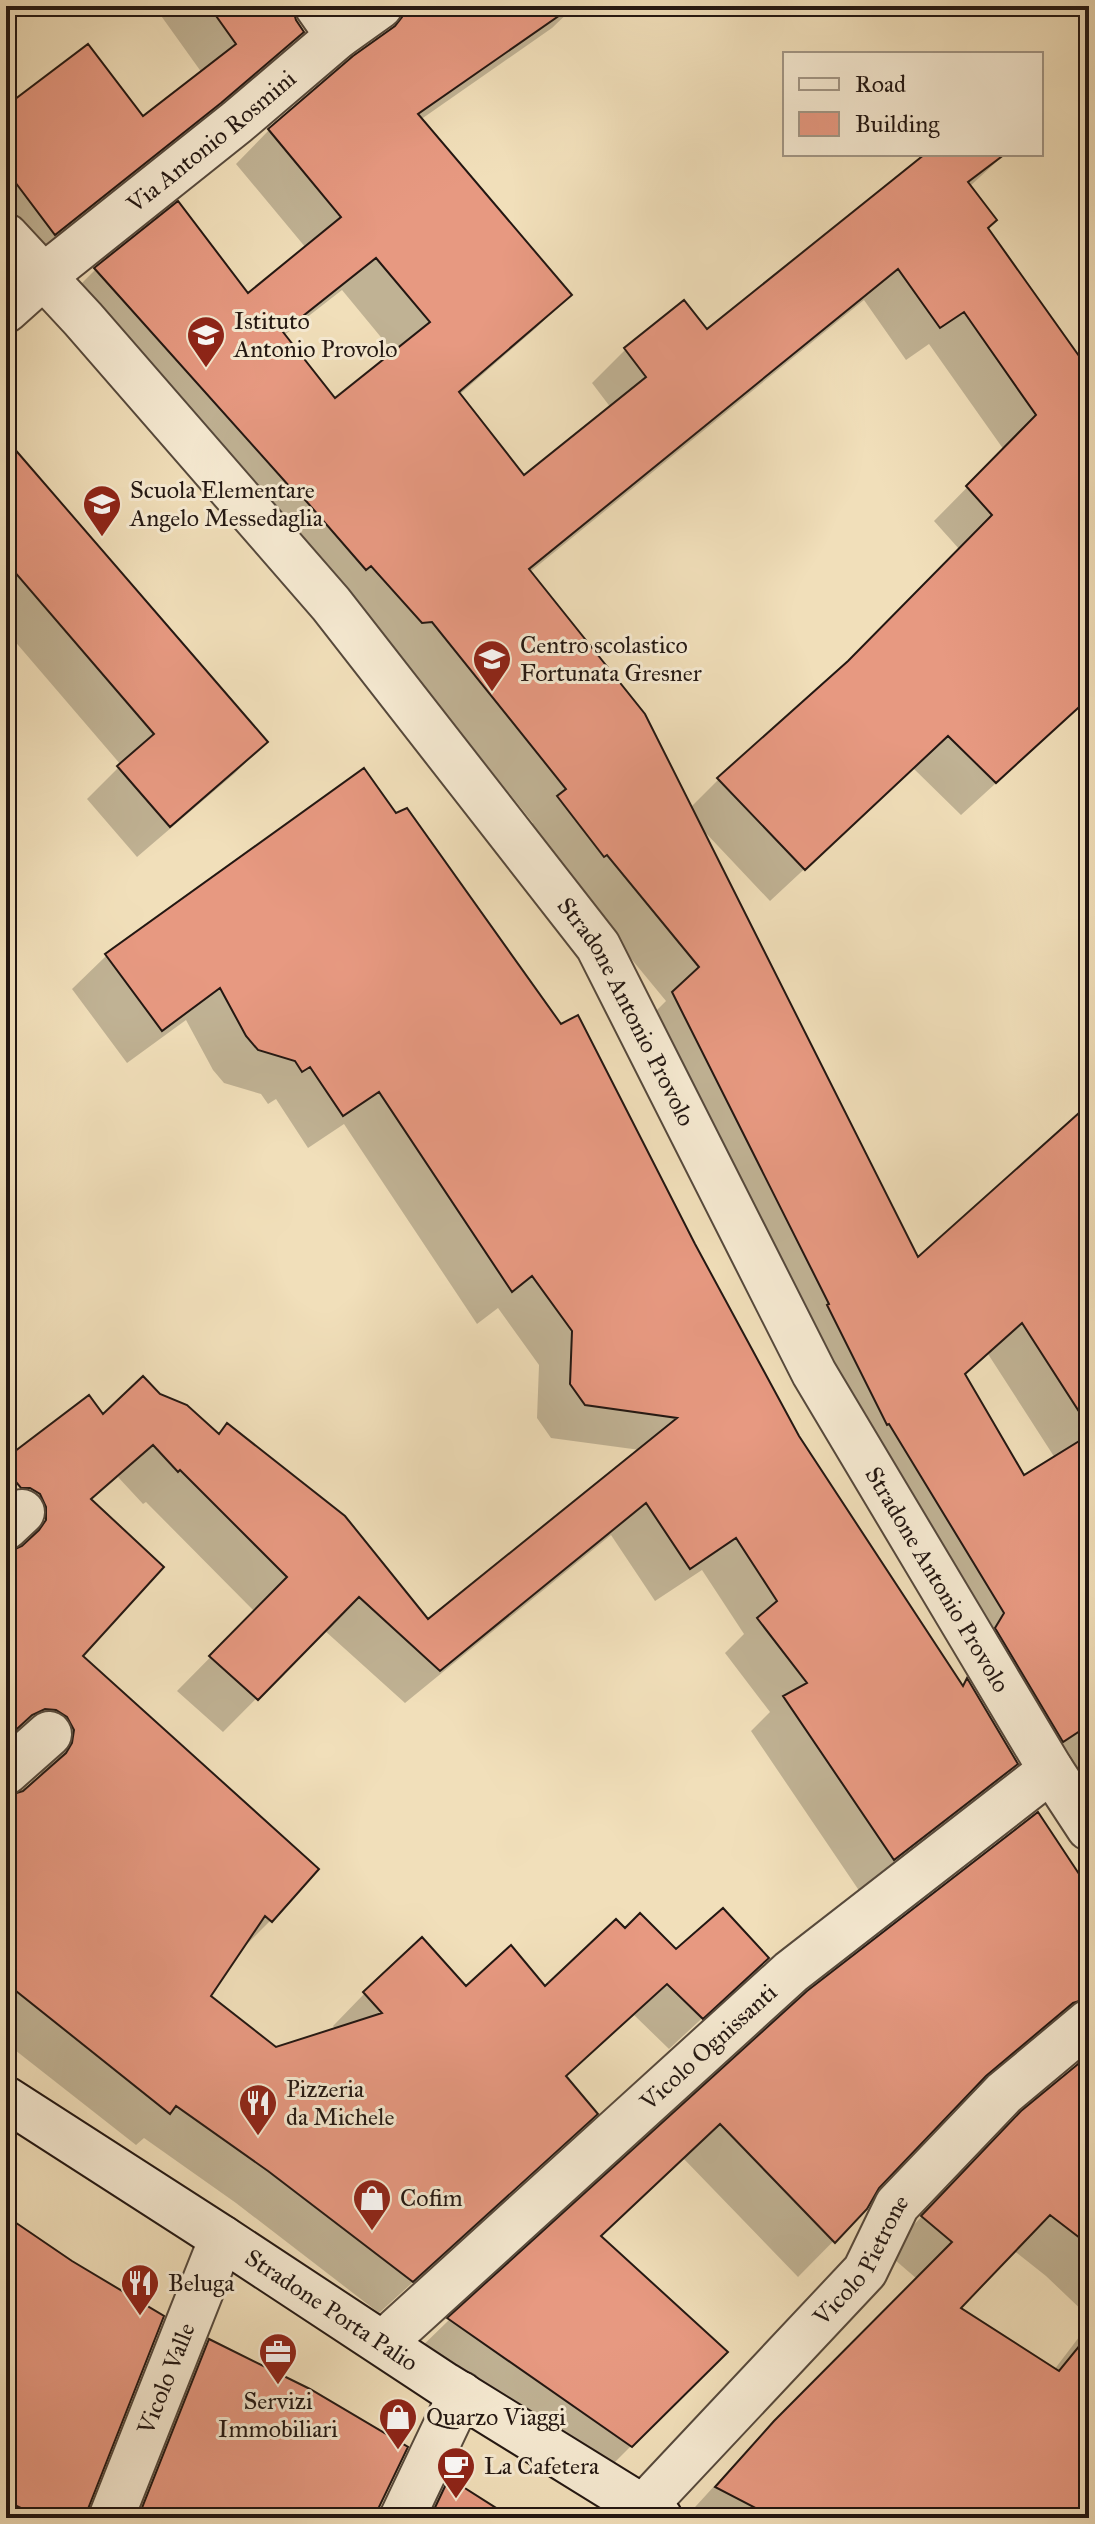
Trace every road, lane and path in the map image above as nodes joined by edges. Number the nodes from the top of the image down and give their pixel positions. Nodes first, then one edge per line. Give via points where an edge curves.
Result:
1 (380, 6) edge
2 (327, 21) edge
3 (6, 236) edge
4 (44, 276) junction
5 (6, 310) edge
6 (49, 1734) dead end
7 (1051, 1770) junction
8 (6, 1772) edge
9 (1089, 1828) edge
10 (1089, 2022) edge
11 (6, 2099) edge
12 (222, 2238) junction
13 (383, 2343) junction
14 (461, 2394) junction
15 (645, 2515) edge
16 (111, 2518) edge
17 (402, 2518) edge

1 - 2 street, Via Antonio Rosmini
2 - 4 street, Via Antonio Rosmini via 237,122
3 - 4 street, Stradone Antonio Provolo
4 - 5 street, Via Antonio Rosmini
4 - 7 street, Stradone Antonio Provolo via 331,604 598,946 814,1373
6 - 8 street
7 - 9 street, Stradone Antonio Provolo
7 - 13 street, Vicolo Ognissanti via 791,1972
10 - 15 street, Vicolo Pietrone via 1004,2093 897,2205 865,2271
11 - 12 street, Stradone Porta Palio
12 - 13 street, Stradone Porta Palio
12 - 16 street, Vicolo Valle
13 - 14 street, Stradone Porta Palio
14 - 15 street, Stradone Porta Palio
14 - 17 street

